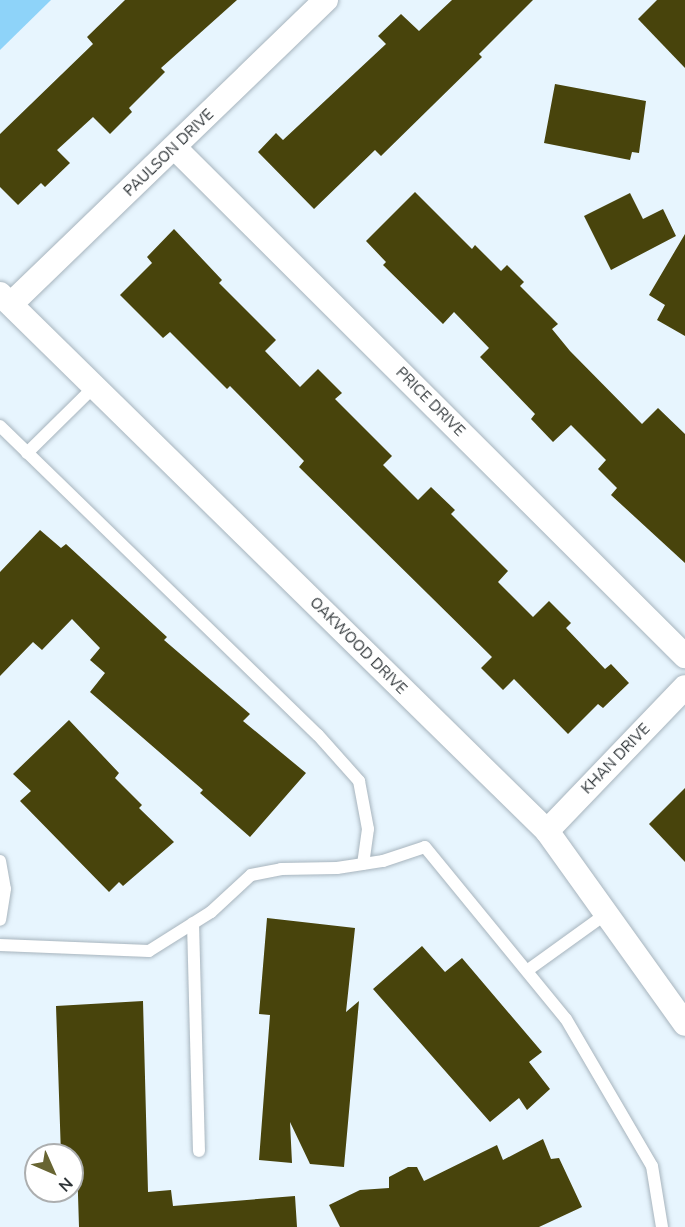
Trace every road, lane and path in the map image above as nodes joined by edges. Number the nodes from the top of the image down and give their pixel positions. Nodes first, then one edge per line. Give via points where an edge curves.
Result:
1 (326, 0) edge
2 (175, 148) junction
3 (6, 299) edge
4 (95, 386) junction
5 (0, 426) edge
6 (27, 453) junction
7 (685, 656) edge
8 (685, 687) edge
9 (547, 831) junction
10 (0, 861) edge
11 (363, 864) junction
12 (607, 913) junction
13 (0, 920) edge
14 (193, 923) junction
15 (0, 945) edge
16 (528, 970) junction
17 (685, 1024) edge
18 (200, 1151) dead end
19 (662, 1227) edge

1 - 2 street, PAULSON DRIVE
2 - 3 street, PAULSON DRIVE
2 - 7 street, PRICE DRIVE
3 - 4 street, OAKWOOD DRIVE
4 - 6 lane
4 - 9 street, OAKWOOD DRIVE
5 - 6 lane
6 - 11 lane via 318,735 359,782 368,829
8 - 9 street, KHAN DRIVE
9 - 12 street, OAKWOOD DRIVE
10 - 13 lane via 5,889
11 - 14 lane via 281,868 250,875
11 - 16 lane via 425,848
12 - 16 lane
12 - 17 street, OAKWOOD DRIVE
14 - 15 lane via 149,951
14 - 18 lane
16 - 19 lane via 566,1019 652,1166

